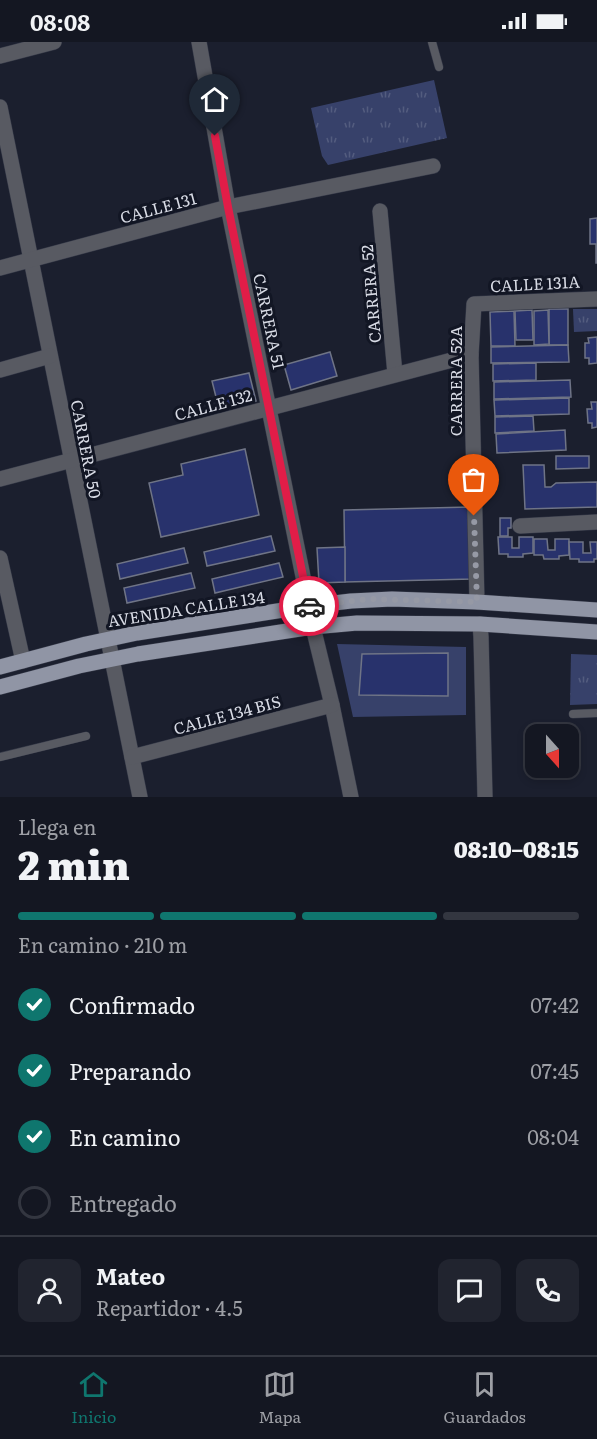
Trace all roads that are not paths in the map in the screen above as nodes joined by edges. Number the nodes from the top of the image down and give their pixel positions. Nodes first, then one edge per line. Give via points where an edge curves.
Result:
1 (54, 42) edge
2 (199, 42) edge
3 (432, 42) edge
4 (0, 56) edge
5 (439, 67) dead end
6 (0, 107) edge
7 (433, 166) dead end
8 (228, 207) junction
9 (380, 211) dead end
10 (31, 260) junction
11 (0, 268) edge
12 (597, 298) edge
13 (474, 304) joint
14 (471, 355) junction
15 (50, 356) junction
16 (0, 370) edge
17 (395, 374) junction
18 (270, 407) junction
19 (71, 460) junction
20 (0, 479) edge
21 (597, 522) edge
22 (520, 526) dead end
23 (0, 558) edge
24 (477, 602) junction
25 (309, 606) junction
26 (597, 610) edge
27 (480, 624) junction
28 (313, 627) junction
29 (597, 632) edge
30 (107, 639) junction
31 (111, 659) junction
32 (23, 661) junction
33 (0, 668) edge
34 (0, 687) edge
35 (332, 705) junction
36 (573, 714) dead end
37 (597, 714) edge
38 (86, 736) dead end
39 (0, 757) edge
40 (132, 757) junction
41 (140, 797) edge
42 (351, 797) edge
43 (485, 797) edge

1 - 4 street
2 - 8 street, CARRERA 51
3 - 5 lane
6 - 10 street, CARRERA 50
7 - 8 street, CALLE 131
8 - 10 street, CALLE 131
8 - 18 street, CARRERA 51
9 - 17 street, CARRERA 52
10 - 11 street, CALLE 131
10 - 15 street, CARRERA 50
12 - 13 street, CALLE 131A
13 - 14 street, CARRERA 52A
14 - 17 street, CALLE 132
14 - 24 street, CARRERA 52A
15 - 16 street
15 - 19 street, CARRERA 50
17 - 18 street, CALLE 132
18 - 19 street, CALLE 132
18 - 25 street, CARRERA 51
19 - 20 street, CALLE 132
19 - 30 street, CARRERA 50
21 - 22 street
23 - 32 street
24 - 25 main road, AVENIDA CALLE 134 via 370,599
24 - 26 main road, AVENIDA CALLE 134
25 - 30 main road, AVENIDA CALLE 134
27 - 28 main road via 357,622
27 - 29 main road
27 - 43 street
28 - 31 main road
28 - 35 street
30 - 31 street, CARRERA 50
30 - 32 main road, AVENIDA CALLE 134
31 - 34 main road
31 - 40 street, CARRERA 50
32 - 33 main road, AVENIDA CALLE 134
35 - 40 street, CALLE 134 BIS
35 - 42 street
36 - 37 lane
38 - 39 lane
40 - 41 street, CARRERA 50

